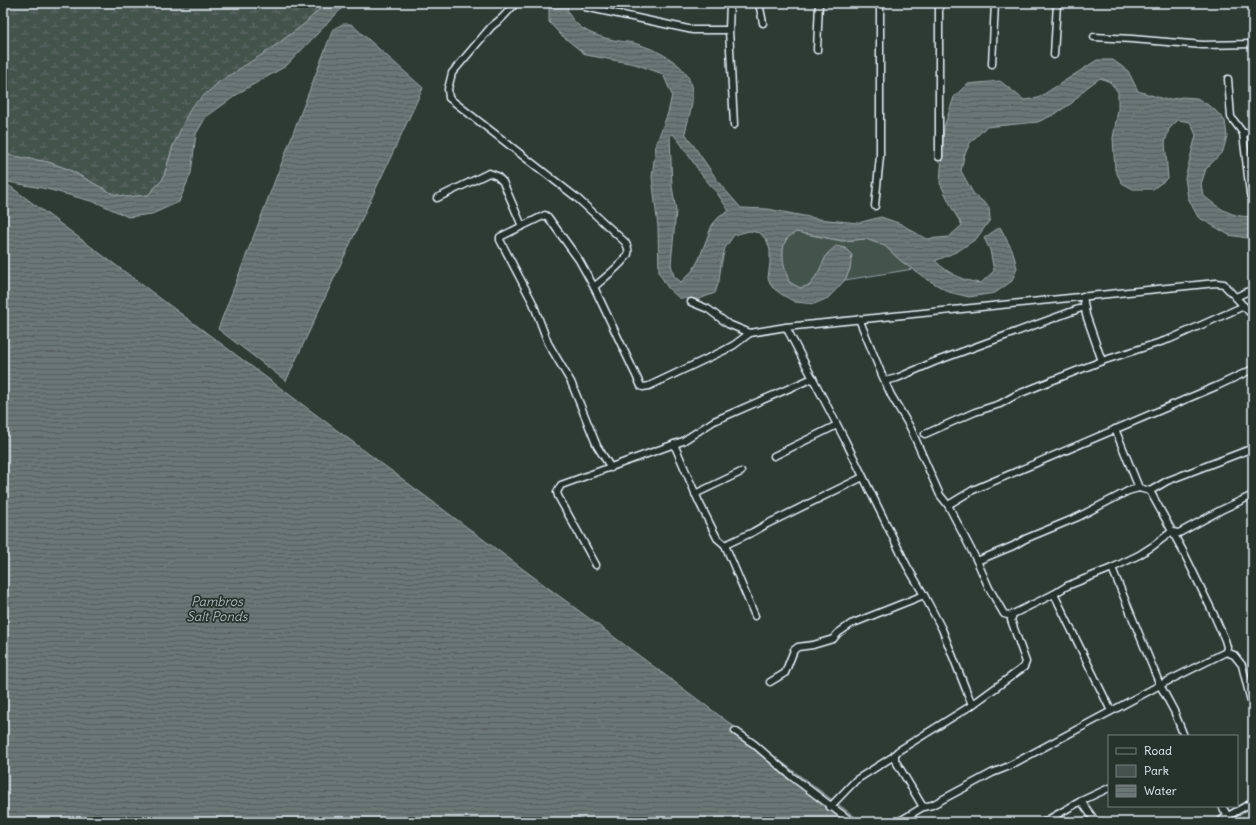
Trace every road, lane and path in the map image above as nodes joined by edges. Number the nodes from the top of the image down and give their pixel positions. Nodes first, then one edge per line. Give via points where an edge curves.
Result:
1 (516, 3) edge
2 (730, 3) edge
3 (759, 3) edge
4 (819, 3) edge
5 (880, 3) edge
6 (940, 3) edge
7 (995, 3) edge
8 (1057, 3) edge
9 (585, 7) dead end
10 (763, 23) dead end
11 (729, 30) junction
12 (1094, 37) dead end
13 (1253, 44) edge
14 (817, 50) dead end
15 (1054, 55) dead end
16 (992, 64) dead end
17 (1228, 78) dead end
18 (734, 125) dead end
19 (1243, 133) junction
20 (1253, 133) edge
21 (939, 157) dead end
22 (1253, 194) edge
23 (437, 198) dead end
24 (875, 206) dead end
25 (522, 226) junction
26 (594, 287) junction
27 (1253, 289) edge
28 (1083, 296) junction
29 (1236, 297) junction
30 (691, 302) dead end
31 (1244, 306) junction
32 (1084, 307) junction
33 (1253, 316) edge
34 (859, 319) junction
35 (786, 327) junction
36 (750, 333) junction
37 (1102, 361) junction
38 (1253, 369) edge
39 (813, 378) junction
40 (885, 381) junction
41 (837, 425) junction
42 (1115, 429) junction
43 (926, 434) dead end
44 (674, 444) junction
45 (1253, 448) edge
46 (774, 456) dead end
47 (611, 468) junction
48 (741, 472) dead end
49 (863, 476) junction
50 (1139, 488) junction
51 (1150, 491) junction
52 (695, 494) junction
53 (1253, 495) edge
54 (948, 505) junction
55 (1171, 532) junction
56 (725, 545) junction
57 (977, 561) junction
58 (596, 565) dead end
59 (1112, 568) junction
60 (1054, 594) junction
61 (924, 595) junction
62 (756, 616) dead end
63 (1012, 616) junction
64 (1226, 652) junction
65 (770, 682) dead end
66 (1160, 685) junction
67 (972, 706) junction
68 (1253, 710) edge
69 (1111, 711) junction
70 (735, 731) dead end
71 (1184, 735) edge
72 (894, 756) junction
73 (1108, 788) edge
74 (1081, 801) junction
75 (1253, 802) edge
76 (830, 807) junction
77 (923, 807) junction
78 (1223, 807) edge
79 (1228, 816) junction
80 (852, 822) edge
81 (898, 822) edge
82 (1044, 822) edge
83 (1096, 822) edge
84 (1218, 822) edge
85 (1231, 822) edge

1 - 26 street via 491,27 452,73 448,88 449,98 576,198 625,242 627,256
2 - 11 street
3 - 10 street
4 - 14 street
5 - 24 street via 880,156
6 - 21 street
7 - 16 street
8 - 15 street
9 - 11 street via 693,30
11 - 18 street
12 - 13 street via 1203,45
17 - 19 street via 1231,117
19 - 20 street
19 - 22 street via 1250,194
23 - 25 street via 489,173 503,182
25 - 26 street via 543,216 548,217 575,254
25 - 47 street via 500,237 500,240 533,303 548,343 571,382 597,446
26 - 36 street via 643,387 734,346
27 - 29 street
28 - 29 street via 1216,283 1224,284
28 - 32 street
28 - 34 street
29 - 31 street
30 - 36 street via 708,309 728,324
31 - 33 street
31 - 37 street via 1170,339
32 - 37 street
32 - 40 street
34 - 35 street
34 - 40 street
35 - 36 street
35 - 39 street
37 - 43 street
38 - 42 street
39 - 41 street
39 - 44 street via 714,421
40 - 54 street via 910,427 940,495
41 - 46 street
41 - 49 street
42 - 50 street
42 - 54 street via 972,490
44 - 47 street
44 - 52 street
45 - 51 street via 1167,481
47 - 58 street via 561,485 557,492
48 - 52 street
49 - 56 street
49 - 61 street
50 - 51 street
50 - 57 street
51 - 55 street
52 - 56 street via 717,538
53 - 55 street via 1179,533
54 - 57 street
55 - 59 street via 1153,546
55 - 64 street via 1184,553 1225,640
56 - 62 street
57 - 63 street via 1004,614
59 - 60 street via 1087,577
59 - 66 street
60 - 63 street via 1016,611
60 - 69 street
61 - 65 street via 850,624 833,639 798,647 794,650 785,673
61 - 67 street via 942,629
63 - 67 street via 1012,625 1026,662 1024,667
64 - 66 street
64 - 68 street via 1234,655 1242,665
66 - 69 street
66 - 71 street
67 - 72 street via 898,751
69 - 77 street via 932,805
70 - 76 street
72 - 76 street via 856,780
72 - 77 street
73 - 74 street
74 - 82 street
74 - 83 street
75 - 79 street
76 - 80 street
77 - 81 street
78 - 79 street
79 - 84 street
79 - 85 street

